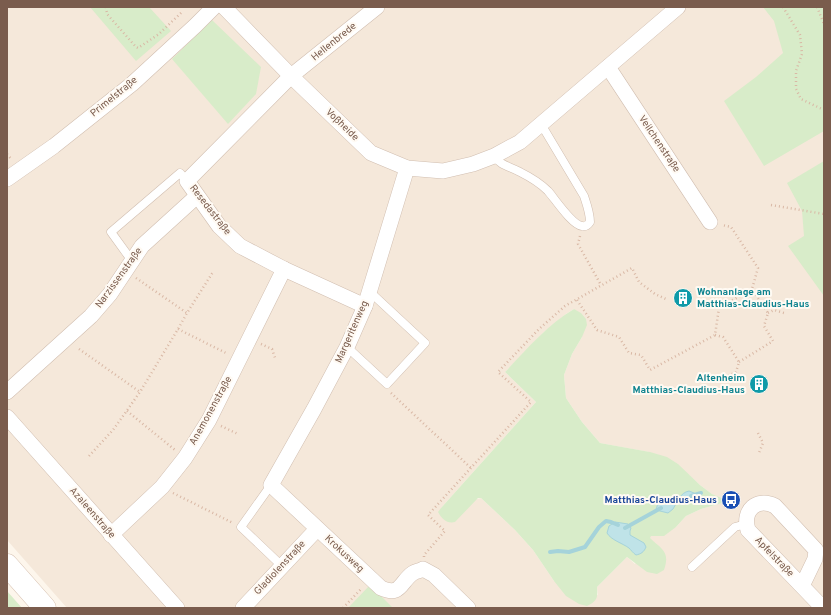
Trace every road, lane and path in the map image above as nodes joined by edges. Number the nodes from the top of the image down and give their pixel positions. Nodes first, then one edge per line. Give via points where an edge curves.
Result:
1 (106, 7) edge
2 (214, 7) edge
3 (224, 7) edge
4 (376, 7) edge
5 (678, 7) edge
6 (784, 7) edge
7 (817, 7) edge
8 (182, 12) dead end
9 (824, 24) edge
10 (608, 67) junction
11 (291, 76) junction
12 (824, 110) edge
13 (541, 124) junction
14 (494, 156) junction
15 (407, 168) junction
16 (7, 179) edge
17 (187, 181) junction
18 (197, 196) junction
19 (771, 205) dead end
20 (824, 214) edge
21 (710, 222) joint
22 (583, 227) junction
23 (129, 266) junction
24 (284, 269) junction
25 (213, 272) dead end
26 (601, 285) junction
27 (752, 289) junction
28 (369, 290) junction
29 (666, 298) dead end
30 (576, 300) junction
31 (365, 306) junction
32 (784, 312) dead end
33 (187, 313) junction
34 (768, 313) junction
35 (178, 329) junction
36 (715, 335) junction
37 (250, 338) junction
38 (347, 347) junction
39 (79, 349) dead end
40 (275, 358) dead end
41 (238, 360) junction
42 (738, 362) junction
43 (728, 376) dead end
44 (387, 384) junction
45 (7, 392) edge
46 (140, 392) junction
47 (127, 411) junction
48 (7, 417) edge
49 (209, 420) junction
50 (758, 433) dead end
51 (238, 434) dead end
52 (759, 453) dead end
53 (89, 456) dead end
54 (185, 458) junction
55 (471, 468) junction
56 (271, 485) junction
57 (162, 487) junction
58 (746, 524) junction
59 (241, 527) junction
60 (317, 529) junction
61 (111, 535) junction
62 (7, 565) edge
63 (282, 566) junction
64 (692, 567) dead end
65 (423, 569) junction
66 (370, 578) junction
67 (802, 586) junction
68 (46, 608) edge
69 (177, 608) edge
70 (243, 608) edge
71 (343, 608) edge
72 (468, 608) edge
73 (823, 608) edge

1 - 8 path via 107,14 138,48 159,34
2 - 16 street, Primelstraße via 132,84 54,146
3 - 11 street, Voßheide
4 - 11 street, Hellenbrede
5 - 10 street, Voßheide
6 - 12 path via 800,35 802,54 796,71 796,89 801,99
7 - 9 path
10 - 13 street, Voßheide
10 - 21 street, Veilchenstraße
11 - 15 street, Voßheide via 371,153
11 - 17 street, Resedastraße
13 - 14 street, Voßheide via 520,142
13 - 22 lane via 584,196 590,222 588,226
14 - 15 street, Voßheide via 443,171
14 - 22 lane via 507,167 537,181 566,214
15 - 28 street, Margeritenweg
17 - 18 street, Resedastraße
17 - 23 lane via 180,173 111,232
18 - 23 street, Narzissenstraße via 142,246
18 - 24 street, Resedastraße via 219,226 240,246
19 - 20 path
21 - 27 path via 731,227 758,268
22 - 26 path via 578,244
23 - 33 path
23 - 45 street, Narzissenstraße via 91,316
24 - 31 street, Resedastraße
24 - 37 street, Anemonenstraße
25 - 33 path
26 - 29 path via 632,268 639,282 655,294
26 - 30 path
27 - 34 path
27 - 36 path via 720,308
28 - 31 street, Margeritenweg
28 - 44 lane via 425,343
30 - 36 path via 597,330 619,337 629,352 641,355 650,370
30 - 55 path via 565,306 539,329 498,372 531,402
31 - 38 street, Margeritenweg
32 - 34 path via 774,310
33 - 35 path
34 - 42 path via 764,326 773,341
35 - 41 path
35 - 46 path
36 - 42 path via 723,337
37 - 40 path via 272,349
37 - 41 street, Anemonenstraße
38 - 44 lane
38 - 56 street, Margeritenweg
39 - 46 path
41 - 49 street, Anemonenstraße
42 - 43 path via 736,372
44 - 55 path via 388,389
46 - 47 path
47 - 53 path
47 - 54 path
48 - 61 street, Azaleenstraße
49 - 51 path
49 - 54 street, Anemonenstraße
50 - 52 path via 764,442
54 - 57 street, Anemonenstraße
55 - 65 path via 428,515 445,531 424,555
56 - 59 lane
56 - 60 street, Krokusweg
57 - 59 path
57 - 61 street, Anemonenstraße
58 - 64 lane via 735,527
58 - 67 street, Apfelstraße via 748,530
58 - 67 street, Apfelstraße via 752,507 770,503 816,550 815,559
59 - 63 lane
60 - 63 street, Gladiolenstraße
60 - 66 street, Krokusweg
61 - 69 street, Azaleenstraße
62 - 68 main road
63 - 70 street, Gladiolenstraße
65 - 66 street, Krokusweg via 413,573 398,589 389,592
65 - 72 street via 434,575
66 - 71 path
67 - 73 street, Apfelstraße

